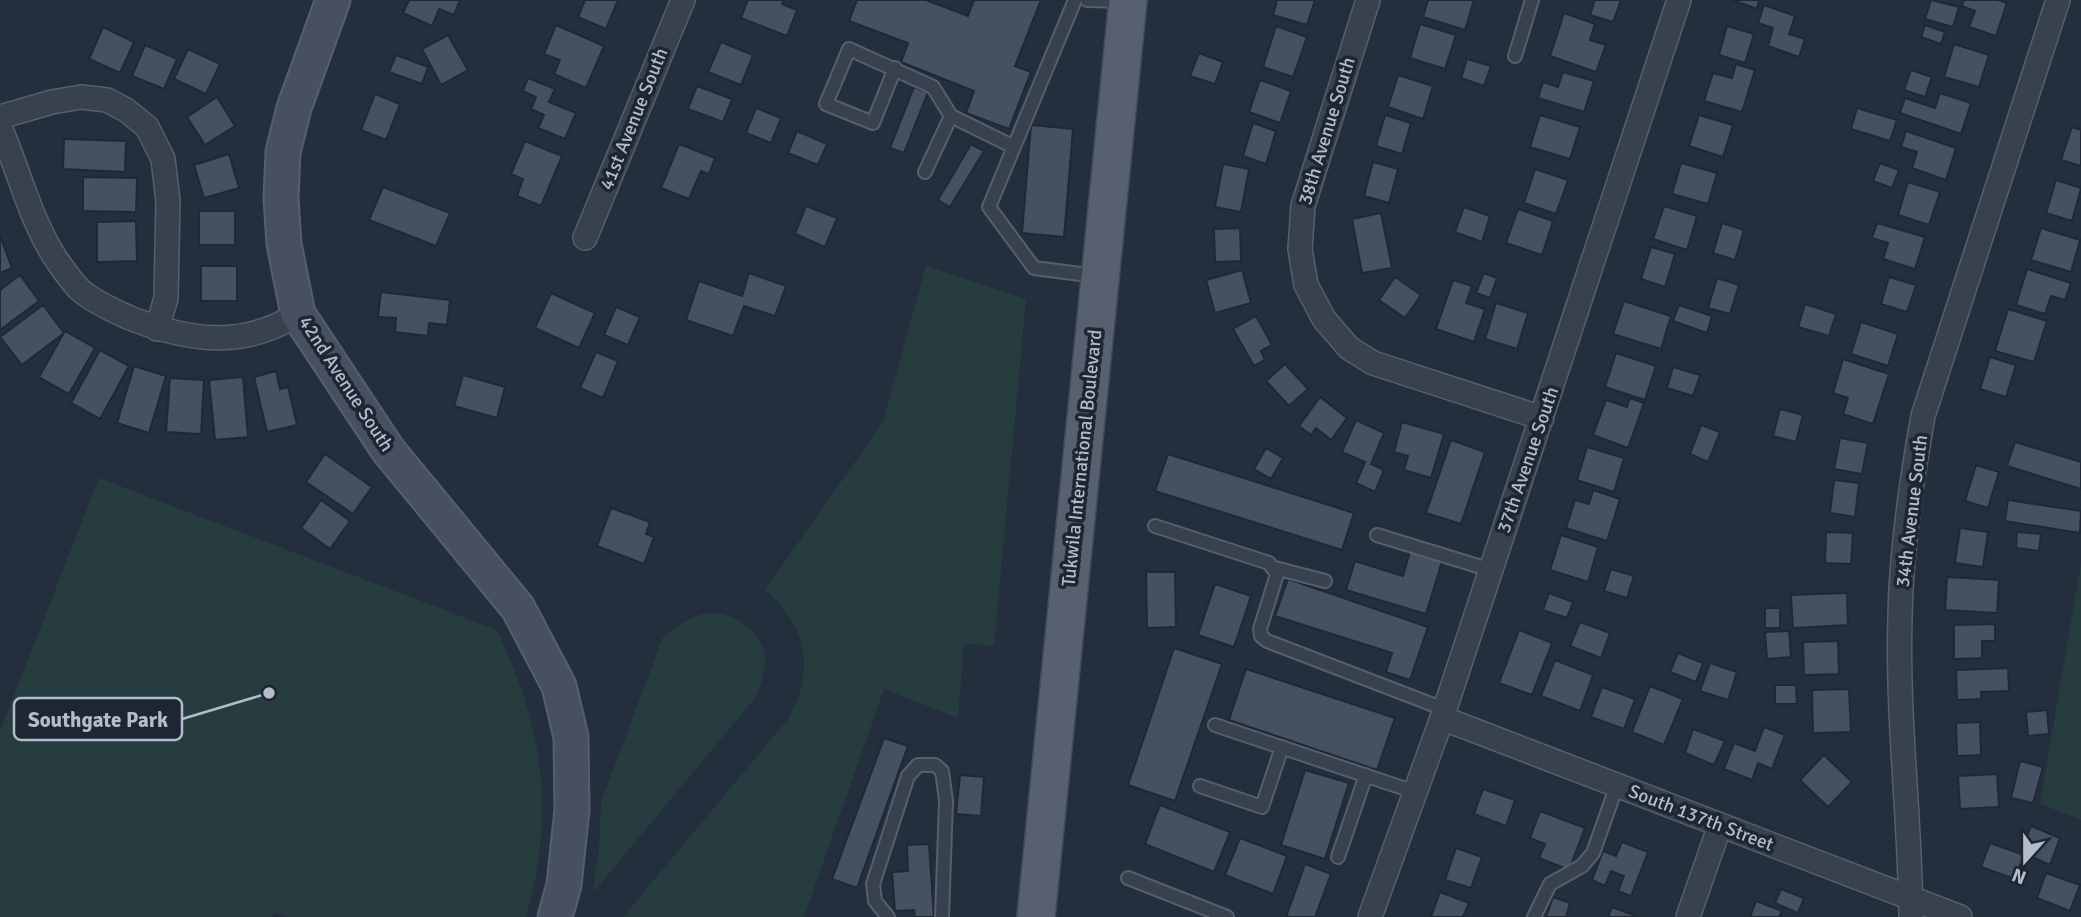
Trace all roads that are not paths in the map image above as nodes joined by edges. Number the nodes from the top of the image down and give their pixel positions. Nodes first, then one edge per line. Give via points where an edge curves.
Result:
1 (333, 0) edge
2 (683, 0) edge
3 (1075, 0) edge
4 (1087, 0) edge
5 (1368, 0) edge
6 (1532, 0) edge
7 (1679, 0) edge
8 (2058, 0) edge
9 (1128, 1) edge
10 (1515, 56) dead end
11 (895, 68) junction
12 (951, 116) junction
13 (0, 117) edge
14 (0, 127) edge
15 (1014, 147) junction
16 (925, 172) dead end
17 (585, 238) dead end
18 (1100, 276) junction
19 (298, 314) junction
20 (157, 329) junction
21 (1542, 418) junction
22 (1155, 526) dead end
23 (1377, 535) dead end
24 (1275, 568) junction
25 (1491, 570) junction
26 (1325, 581) dead end
27 (1443, 713) junction
28 (1214, 725) dead end
29 (1282, 747) junction
30 (1366, 775) junction
31 (1617, 785) junction
32 (1200, 786) dead end
33 (1415, 792) junction
34 (1720, 825) junction
35 (1338, 857) dead end
36 (1128, 878) dead end
37 (1911, 907) edge
38 (555, 917) edge
39 (888, 917) edge
40 (942, 917) edge
41 (1036, 917) edge
42 (1227, 917) edge
43 (1370, 917) edge
44 (1534, 917) edge
45 (1688, 917) edge
46 (1960, 917) edge

1 - 19 street, 42nd Avenue South via 283,152 284,244
2 - 17 street, 41st Avenue South
3 - 15 lane
4 - 9 lane
5 - 21 street, 38th Avenue South via 1303,206 1300,249 1306,285 1324,319 1349,348 1373,363
6 - 10 lane
7 - 21 street, 37th Avenue South
8 - 37 street, 34th Avenue South via 1923,416 1911,486 1900,617
9 - 18 main road, Tukwila International Boulevard
11 - 11 lane via 849,48 826,104 873,123
11 - 12 lane via 933,87
12 - 15 lane
12 - 16 lane
13 - 20 street via 81,97 107,100 147,127 163,159 168,201 166,298
14 - 20 street via 38,226 79,290
15 - 18 lane via 989,207 1034,268
18 - 41 main road, Tukwila International Boulevard
19 - 20 street via 277,327 234,338 192,337
19 - 38 street, 42nd Avenue South via 388,450 518,608 559,686 571,737 572,810 564,885
21 - 25 street, 37th Avenue South
22 - 24 lane
23 - 25 lane
24 - 26 lane
24 - 27 lane via 1278,574 1261,636
25 - 27 street, 37th Avenue South
27 - 31 street, South 137th Street
27 - 33 street, 37th Avenue South
28 - 29 lane
29 - 30 lane
29 - 32 lane via 1262,807
30 - 33 lane
30 - 35 lane
31 - 34 street, South 137th Street
31 - 44 lane via 1593,853 1582,866 1550,884
33 - 43 street, 37th Avenue South
34 - 37 street, South 137th Street
34 - 45 street
36 - 42 lane
37 - 46 street, South 137th Street
39 - 40 lane via 875,901 873,884 908,776 918,765 935,765 942,772 946,801

